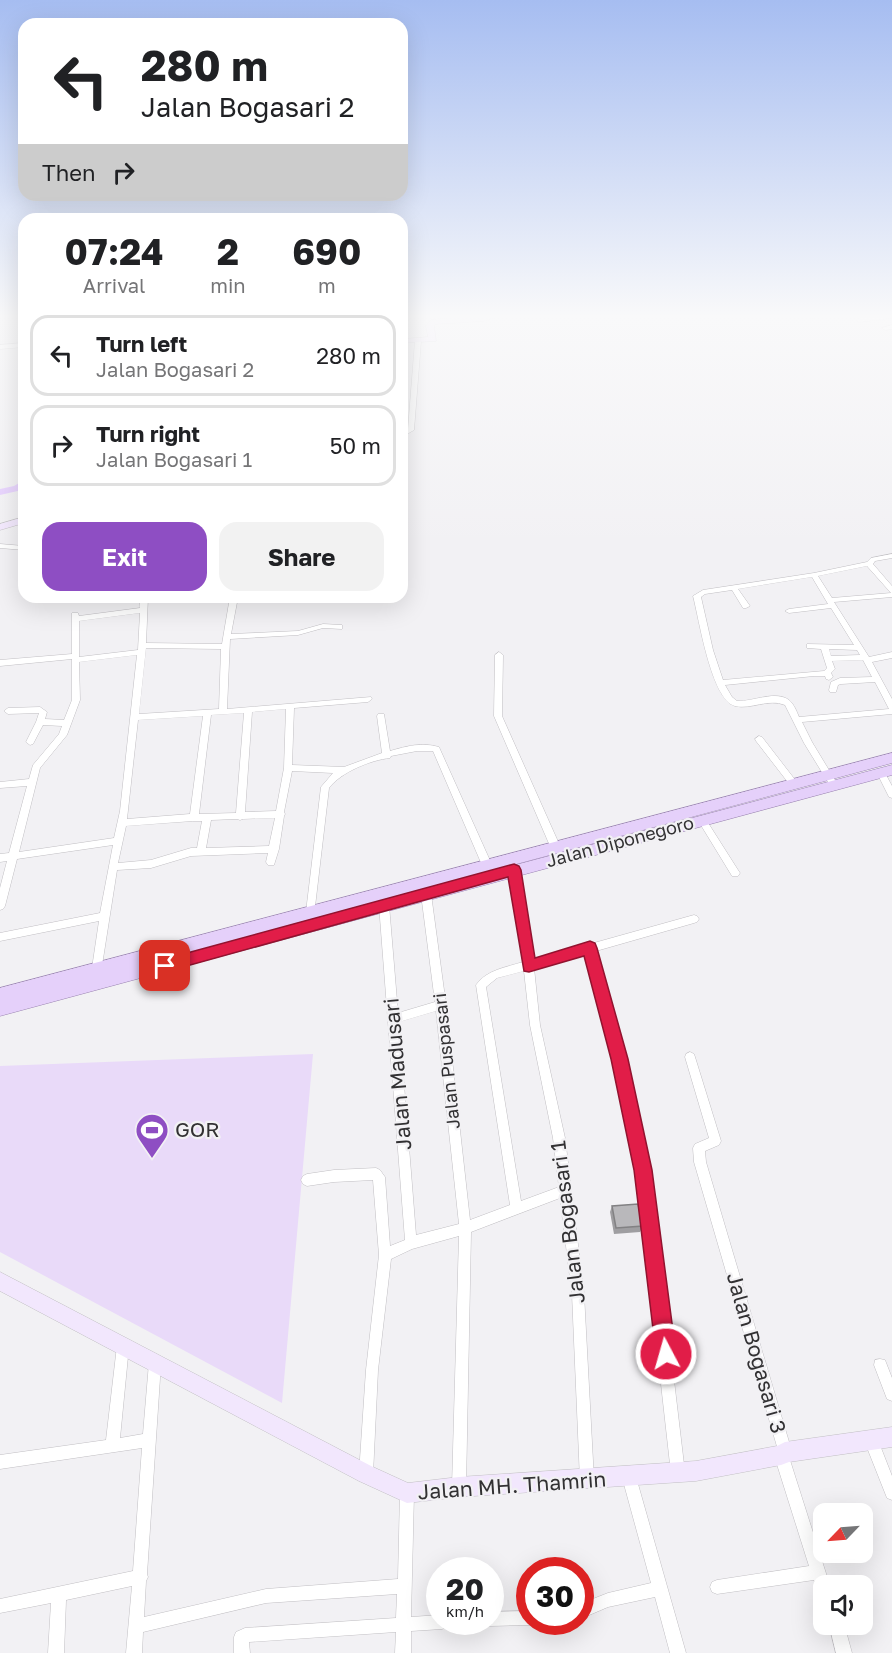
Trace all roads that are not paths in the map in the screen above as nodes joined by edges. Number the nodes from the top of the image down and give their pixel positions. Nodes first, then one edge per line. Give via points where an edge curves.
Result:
1 (413, 391) edge
2 (410, 420) joint
3 (408, 434) edge
4 (18, 522) edge
5 (0, 527) edge
6 (0, 546) edge
7 (18, 548) edge
8 (892, 556) edge
9 (869, 564) junction
10 (814, 575) junction
11 (892, 577) edge
12 (882, 579) junction
13 (735, 588) junction
14 (892, 593) edge
15 (144, 603) edge
16 (233, 603) edge
17 (831, 603) junction
18 (746, 606) dead end
19 (144, 609) junction
20 (789, 611) dead end
21 (339, 627) dead end
22 (226, 637) junction
23 (810, 646) dead end
24 (225, 647) junction
25 (824, 647) junction
26 (141, 648) junction
27 (859, 648) junction
28 (892, 654) edge
29 (499, 655) dead end
30 (76, 658) junction
31 (866, 658) junction
32 (829, 659) junction
33 (0, 663) edge
34 (827, 673) junction
35 (877, 679) junction
36 (721, 683) junction
37 (368, 699) dead end
38 (290, 706) junction
39 (892, 709) edge
40 (248, 710) junction
41 (8, 711) dead end
42 (223, 711) junction
43 (207, 713) junction
44 (381, 716) dead end
45 (134, 717) junction
46 (797, 720) junction
47 (40, 722) junction
48 (68, 723) junction
49 (759, 739) dead end
50 (30, 742) dead end
51 (387, 756) junction
52 (892, 758) edge
53 (288, 768) junction
54 (346, 770) junction
55 (886, 771) edge
56 (830, 780) junction
57 (33, 782) junction
58 (793, 783) junction
59 (0, 785) edge
60 (892, 795) edge
61 (281, 814) junction
62 (240, 817) junction
63 (194, 818) junction
64 (207, 819) junction
65 (702, 820) junction
66 (122, 823) junction
67 (118, 841) junction
68 (555, 846) junction
69 (274, 849) junction
70 (201, 851) junction
71 (12, 856) junction
72 (0, 858) edge
73 (271, 862) dead end
74 (487, 865) junction
75 (114, 867) junction
76 (514, 870) junction
77 (735, 873) dead end
78 (426, 894) junction
79 (384, 905) junction
80 (0, 906) edge
81 (311, 912) junction
82 (104, 916) junction
83 (694, 919) dead end
84 (0, 937) edge
85 (590, 948) junction
86 (529, 966) junction
87 (96, 976) junction
88 (0, 995) edge
89 (441, 1005) junction
90 (0, 1009) edge
91 (393, 1019) junction
92 (690, 1057) dead end
93 (307, 1180) dead end
94 (565, 1190) junction
95 (516, 1209) junction
96 (465, 1228) junction
97 (411, 1243) junction
98 (385, 1255) junction
99 (0, 1281) edge
100 (123, 1346) junction
101 (155, 1363) junction
102 (880, 1365) dead end
103 (892, 1394) edge
104 (892, 1437) edge
105 (871, 1439) junction
106 (149, 1440) junction
107 (112, 1446) junction
108 (783, 1454) junction
109 (0, 1462) edge
110 (678, 1473) junction
111 (366, 1474) junction
112 (629, 1478) junction
113 (587, 1480) junction
114 (459, 1486) junction
115 (407, 1493) junction
116 (892, 1493) edge
117 (818, 1572) junction
118 (819, 1575) edge
119 (141, 1577) junction
120 (405, 1586) junction
121 (717, 1587) dead end
122 (659, 1589) junction
123 (59, 1594) junction
124 (0, 1606) edge
125 (594, 1606) edge
126 (426, 1623) edge
127 (404, 1624) junction
128 (137, 1626) junction
129 (839, 1635) edge
130 (56, 1653) edge
131 (134, 1653) edge
132 (242, 1653) edge
133 (404, 1653) edge
134 (678, 1653) edge
135 (844, 1653) edge

1 - 2 street
2 - 3 street
4 - 5 main road
6 - 7 street
8 - 9 street via 873,559
9 - 10 street
9 - 12 street
10 - 13 street
10 - 17 street
11 - 12 street
12 - 14 street
13 - 18 street
13 - 36 street via 697,596
14 - 17 street
15 - 19 street
16 - 22 street
17 - 20 street
17 - 27 street
19 - 26 street
19 - 30 street via 75,617
21 - 22 street
22 - 24 street
23 - 25 street
24 - 26 street
24 - 42 street
25 - 27 street
25 - 32 street
26 - 30 street
26 - 45 street
27 - 31 street
28 - 31 street
29 - 68 street via 498,716
30 - 33 street
30 - 48 street via 76,699
31 - 32 street
31 - 35 street
32 - 34 street via 831,669
34 - 35 street via 833,687 840,681
34 - 36 street
35 - 39 street
36 - 46 street via 729,699 739,704 784,700
37 - 38 street
38 - 40 street
38 - 53 street
39 - 46 street
40 - 42 street
40 - 62 street
41 - 47 street via 40,710 44,712
42 - 43 street
43 - 45 street
43 - 63 street
44 - 51 street
45 - 66 street
46 - 56 street
47 - 48 street
47 - 50 street
48 - 57 street via 58,741 38,762
49 - 58 street
51 - 54 street
51 - 74 street via 426,746 436,749
52 - 56 main road, Jalan Diponegoro
53 - 54 street
53 - 61 street
54 - 81 street via 325,787
55 - 56 main road, Jalan Diponegoro
55 - 60 street
56 - 58 main road, Jalan Diponegoro
56 - 65 main road, Jalan Diponegoro
57 - 59 street
57 - 71 street
58 - 68 main road, Jalan Diponegoro
61 - 62 street
61 - 69 street
62 - 64 street
63 - 64 street
63 - 66 street
64 - 70 street
65 - 76 main road, Jalan Diponegoro
65 - 77 street
66 - 67 street
67 - 71 street
67 - 75 street
68 - 74 main road, Jalan Diponegoro
69 - 70 street
69 - 73 street
70 - 75 street via 151,864
71 - 72 street
71 - 80 street
74 - 81 main road, Jalan Diponegoro
75 - 82 street
76 - 78 main road, Jalan Diponegoro
76 - 86 street, Jalan Bogasari 1
78 - 79 main road, Jalan Diponegoro
78 - 89 street, Jalan Puspasari
79 - 87 main road, Jalan Diponegoro
79 - 91 street, Jalan Madusari
81 - 87 main road, Jalan Diponegoro
82 - 84 street
82 - 87 street
83 - 85 street
85 - 86 street
85 - 110 street via 620,1059 643,1170
86 - 94 street, Jalan Bogasari 1 via 535,1025
86 - 95 street via 494,975 481,985
87 - 88 main road, Jalan Diponegoro
87 - 90 main road, Jalan Diponegoro
89 - 91 street
89 - 96 street, Jalan Puspasari
91 - 97 street, Jalan Madusari
92 - 108 street, Jalan Bogasari 3 via 715,1141 699,1148 698,1153
93 - 98 street via 377,1174
94 - 95 street
94 - 113 street, Jalan Bogasari 1 via 578,1294
95 - 96 street
96 - 97 street
96 - 114 street, Jalan Puspasari
97 - 98 street
98 - 111 street via 372,1370
99 - 100 main road, Jalan MH. Thamrin
100 - 101 main road, Jalan MH. Thamrin
100 - 107 street
101 - 106 street
101 - 111 main road, Jalan MH. Thamrin
102 - 103 street
104 - 105 main road, Jalan MH. Thamrin
105 - 108 main road, Jalan MH. Thamrin
105 - 116 street
106 - 107 street
106 - 119 street
107 - 109 street
108 - 110 main road, Jalan MH. Thamrin
108 - 117 street, Jalan Bogasari 3
110 - 112 main road, Jalan MH. Thamrin
111 - 115 main road, Jalan MH. Thamrin
112 - 113 main road, Jalan MH. Thamrin
112 - 122 street
113 - 114 main road, Jalan MH. Thamrin
114 - 115 main road, Jalan MH. Thamrin
115 - 120 street
117 - 118 street, Jalan Bogasari 3
117 - 121 street
119 - 123 street
119 - 128 street
120 - 127 street
120 - 128 street via 266,1596
122 - 125 street
122 - 134 street
123 - 124 street
123 - 130 street
126 - 127 street
127 - 132 street via 245,1635 241,1637
127 - 133 street
128 - 131 street
129 - 135 street

